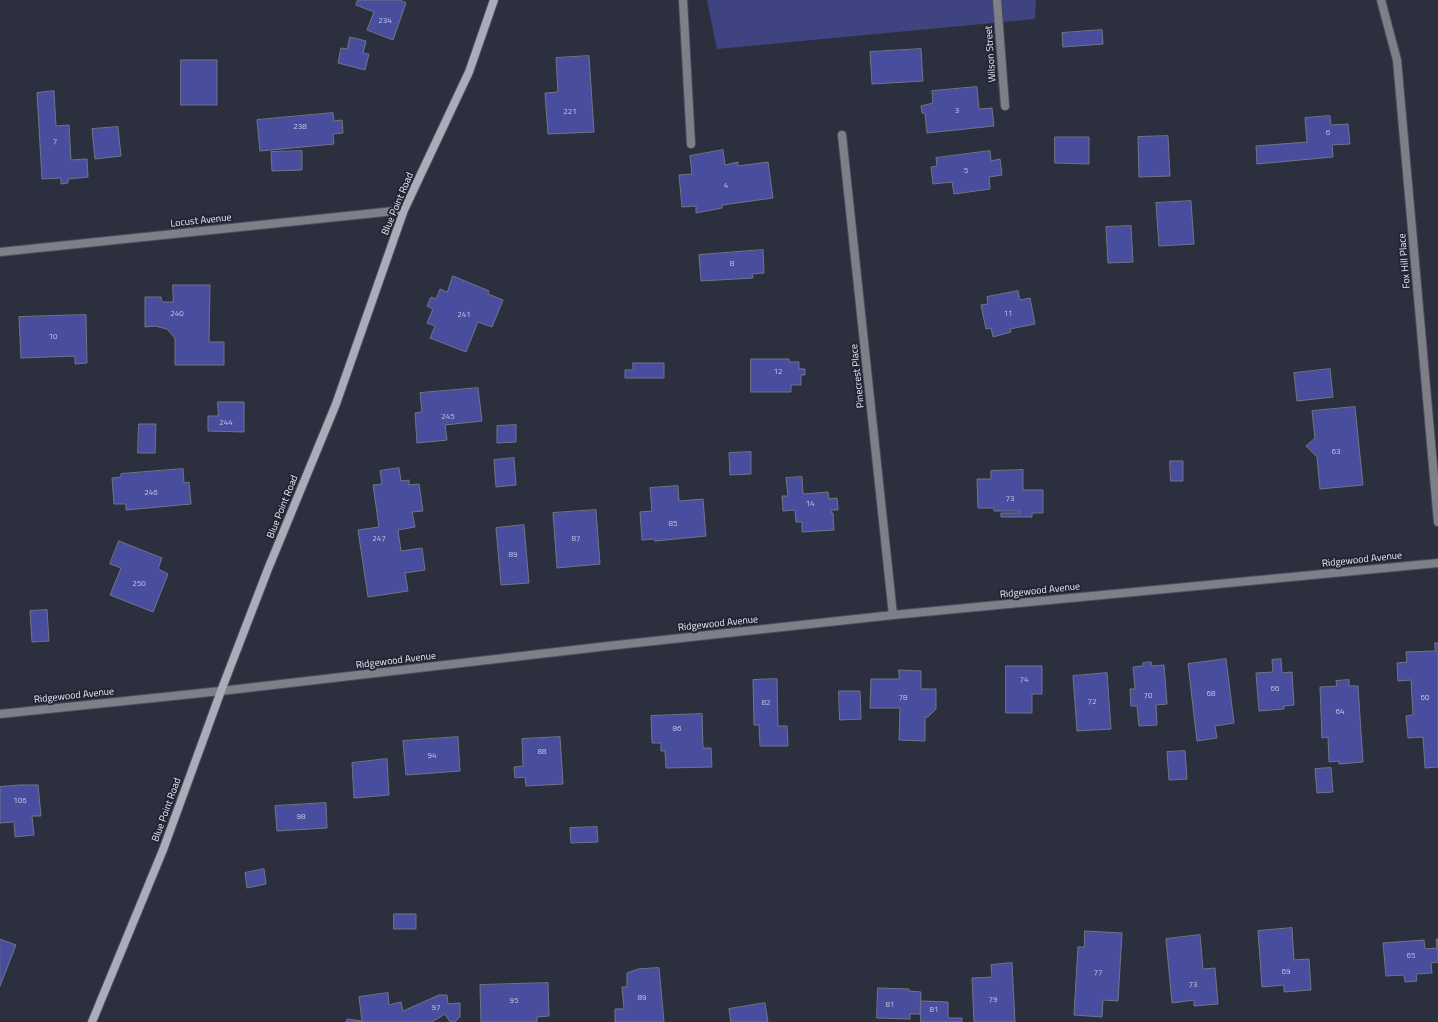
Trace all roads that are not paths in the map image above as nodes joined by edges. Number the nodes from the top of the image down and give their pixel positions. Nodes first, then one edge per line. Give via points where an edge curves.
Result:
1 (494, 0) edge
2 (683, 0) edge
3 (997, 0) edge
4 (1381, 0) edge
5 (1005, 106) dead end
6 (842, 135) dead end
7 (691, 144) dead end
8 (404, 210) junction
9 (0, 252) edge
10 (1438, 522) edge
11 (1438, 563) edge
12 (893, 616) junction
13 (221, 691) junction
14 (0, 714) edge
15 (92, 1022) edge

1 - 8 street, Blue Point Road via 469,72
2 - 7 street
3 - 5 street, Wilson Street
4 - 10 street, Fox Hill Place via 1397,60
6 - 12 street, Pinecrest Place
8 - 9 street, Locust Avenue
8 - 13 street, Blue Point Road via 336,404
11 - 12 street, Ridgewood Avenue
12 - 13 street, Ridgewood Avenue
13 - 14 street, Ridgewood Avenue
13 - 15 street, Blue Point Road via 163,850

